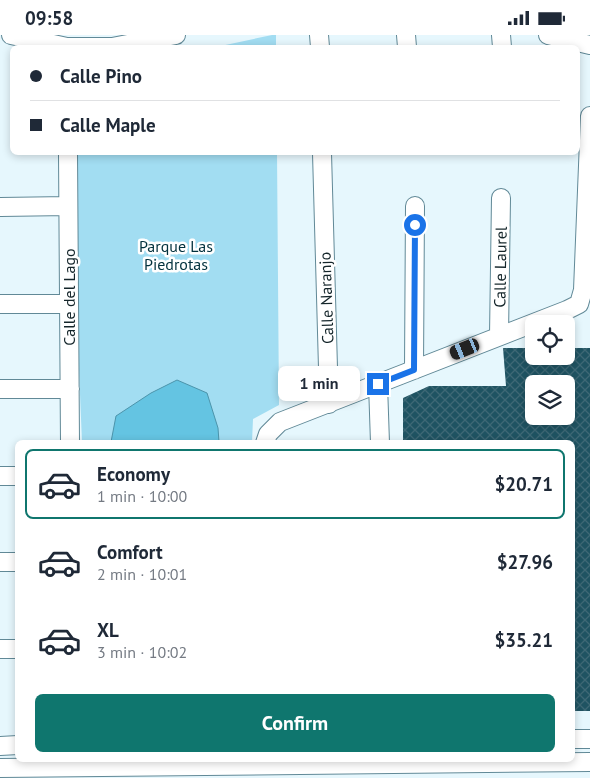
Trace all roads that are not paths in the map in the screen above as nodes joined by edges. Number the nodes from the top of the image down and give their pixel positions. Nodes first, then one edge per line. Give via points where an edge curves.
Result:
1 (11, 35) edge
2 (176, 35) edge
3 (548, 35) edge
4 (58, 45) edge
5 (123, 45) edge
6 (590, 45) edge
7 (590, 115) edge
8 (68, 155) edge
9 (322, 155) edge
10 (501, 198) dead end
11 (68, 206) junction
12 (415, 206) dead end
13 (0, 207) edge
14 (0, 304) edge
15 (69, 304) junction
16 (500, 335) junction
17 (414, 370) junction
18 (378, 384) junction
19 (0, 389) edge
20 (70, 389) junction
21 (329, 403) junction
22 (70, 440) edge
23 (266, 440) edge
24 (380, 440) edge
25 (0, 476) edge
26 (15, 476) edge
27 (0, 562) edge
28 (15, 562) edge
29 (0, 649) edge
30 (15, 649) edge
31 (575, 739) edge
32 (590, 739) edge
33 (0, 745) edge
34 (15, 745) edge
35 (590, 762) edge
36 (0, 768) edge
37 (185, 768) edge

1 - 4 street
2 - 5 street
3 - 6 street
7 - 16 street via 583,291 579,303
8 - 11 street, Calle del Lago
9 - 21 street, Calle Naranjo
10 - 16 street, Calle Laurel
11 - 13 street
11 - 15 street, Calle del Lago
12 - 17 street
14 - 15 street
15 - 20 street, Calle del Lago
16 - 17 street
17 - 18 street
18 - 21 street
18 - 24 street
19 - 20 street
20 - 22 street, Calle del Lago
21 - 23 street via 280,422
25 - 26 street
27 - 28 street
29 - 30 street
31 - 32 street
33 - 34 street
35 - 37 street
36 - 37 street

